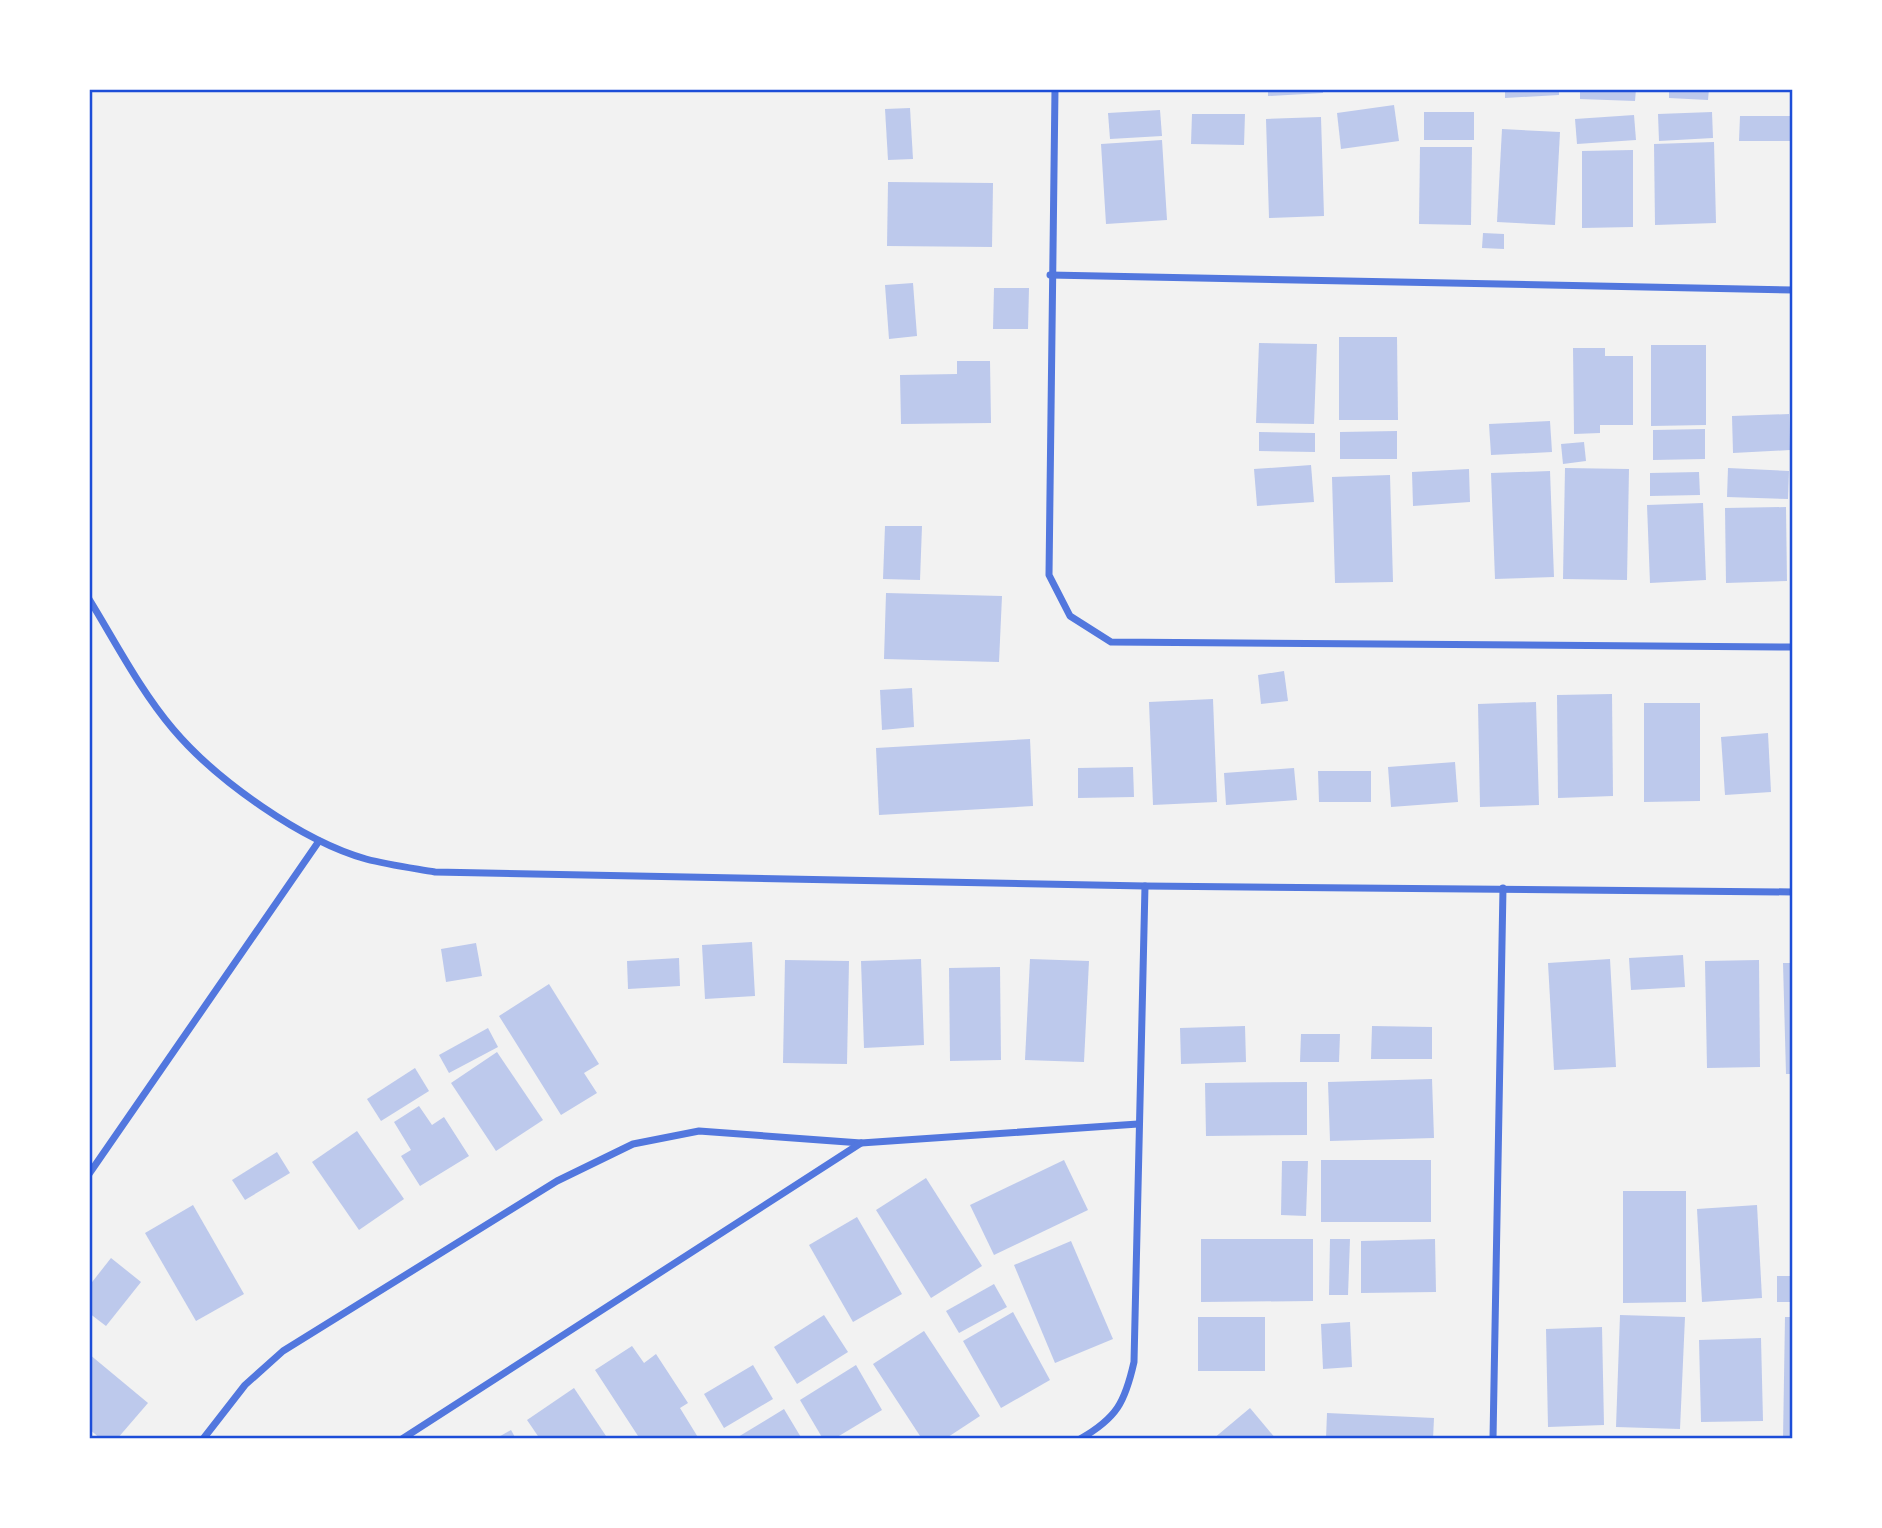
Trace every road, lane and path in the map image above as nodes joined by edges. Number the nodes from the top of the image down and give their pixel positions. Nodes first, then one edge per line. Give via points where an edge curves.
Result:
1 (1055, 89) edge
2 (1050, 275) junction
3 (1793, 290) edge
4 (89, 599) edge
5 (1793, 647) edge
6 (318, 841) junction
7 (1145, 886) junction
8 (1503, 888) junction
9 (1793, 892) edge
10 (1138, 1124) junction
11 (861, 1143) junction
12 (89, 1174) edge
13 (203, 1439) edge
14 (402, 1439) edge
15 (1080, 1439) edge
16 (1493, 1439) edge

1 - 2 street
2 - 3 street
2 - 5 street via 1049,575 1070,617 1111,642
4 - 6 street via 174,731 249,799
6 - 7 street via 366,859 435,872
6 - 12 street
7 - 8 street
7 - 10 street
8 - 9 street
8 - 16 street
10 - 11 street
10 - 15 street via 1134,1362 1126,1397 1101,1427
11 - 13 street via 699,1131 634,1144 557,1181 284,1352 245,1385
11 - 14 street

